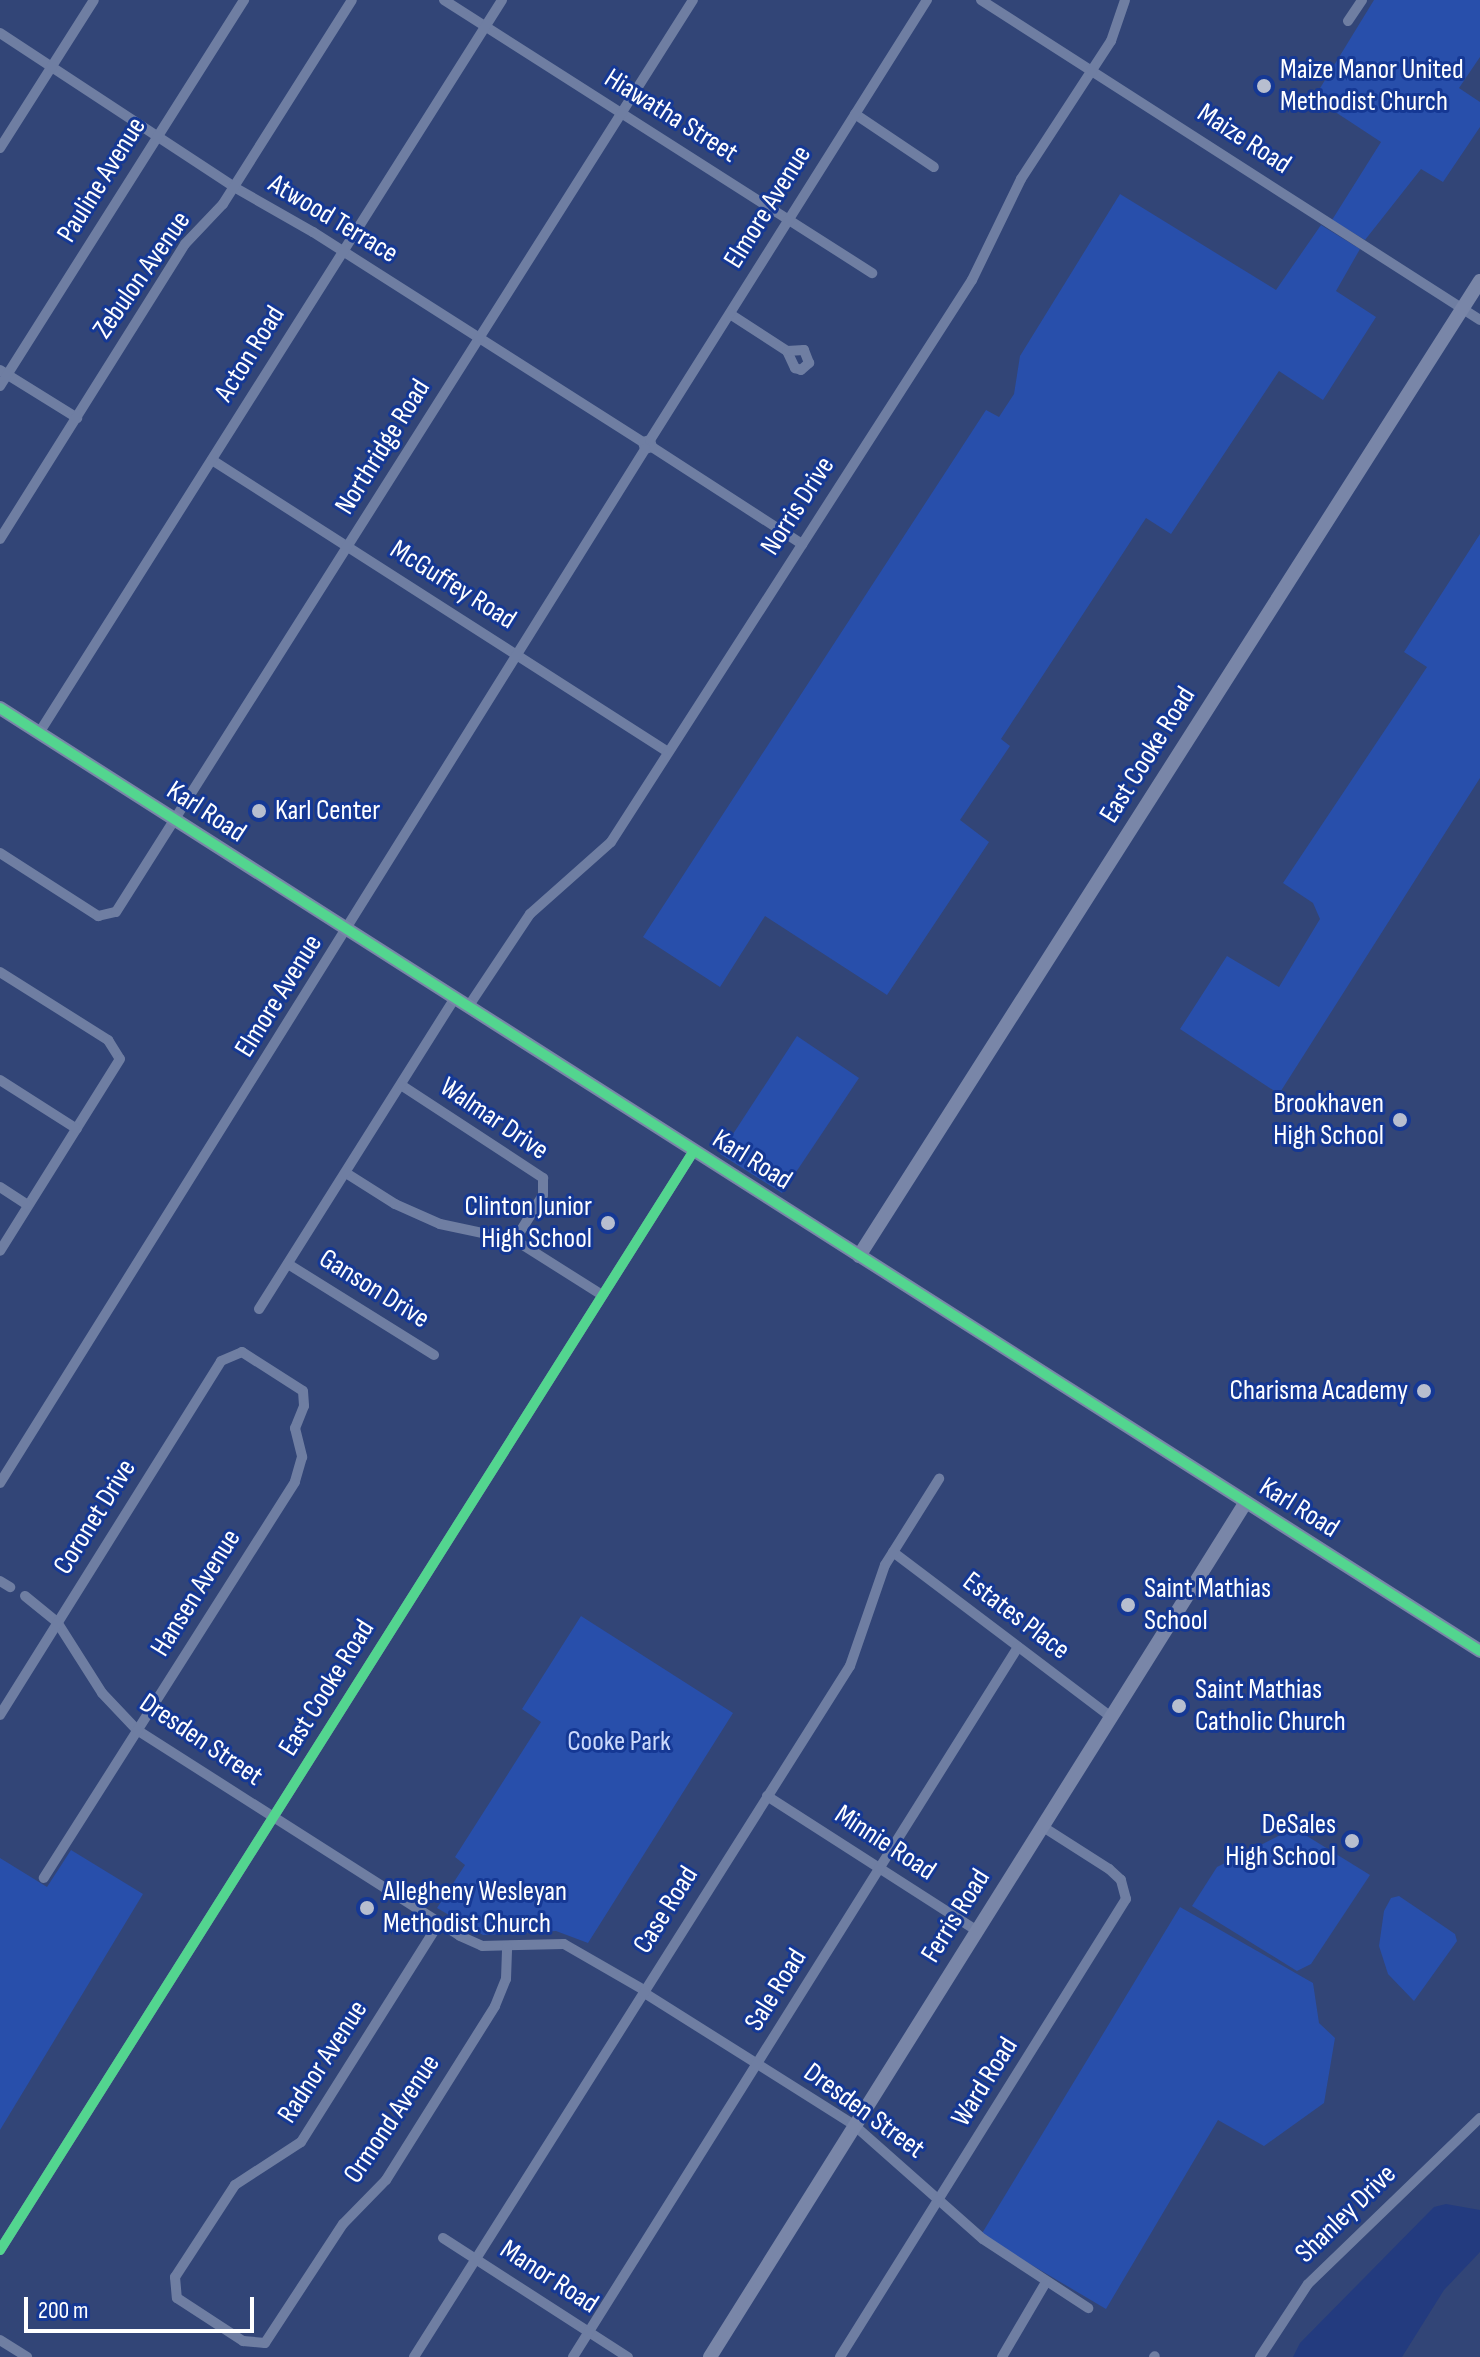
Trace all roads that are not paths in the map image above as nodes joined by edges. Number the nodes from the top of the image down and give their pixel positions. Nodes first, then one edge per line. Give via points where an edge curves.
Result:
1 (94, 0) edge
2 (244, 0) edge
3 (352, 0) edge
4 (444, 0) edge
5 (502, 0) edge
6 (693, 0) edge
7 (927, 0) edge
8 (981, 0) edge
9 (1125, 0) edge
10 (1362, 0) edge
11 (1348, 21) dead end
12 (486, 27) junction
13 (0, 33) edge
14 (51, 67) junction
15 (1090, 69) junction
16 (622, 113) junction
17 (855, 114) junction
18 (157, 138) junction
19 (0, 148) edge
20 (934, 167) dead end
21 (234, 187) junction
22 (789, 219) junction
23 (343, 251) junction
24 (872, 273) dead end
25 (1480, 281) edge
26 (1463, 308) junction
27 (730, 314) junction
28 (1480, 320) edge
29 (479, 338) junction
30 (787, 351) dead end
31 (4, 372) edge
32 (0, 386) edge
33 (77, 418) junction
34 (648, 444) junction
35 (212, 460) junction
36 (0, 539) edge
37 (802, 544) junction
38 (348, 547) junction
39 (516, 654) junction
40 (0, 708) edge
41 (39, 733) junction
42 (668, 752) junction
43 (175, 821) junction
44 (0, 853) edge
45 (347, 931) junction
46 (0, 972) edge
47 (454, 999) junction
48 (468, 1007) junction
49 (0, 1080) edge
50 (401, 1085) junction
51 (77, 1129) junction
52 (693, 1152) junction
53 (346, 1173) junction
54 (0, 1187) edge
55 (28, 1205) junction
56 (515, 1240) junction
57 (0, 1251) edge
58 (859, 1256) junction
59 (288, 1264) junction
60 (602, 1295) junction
61 (259, 1309) dead end
62 (236, 1351) joint
63 (434, 1355) dead end
64 (939, 1479) dead end
65 (0, 1483) edge
66 (1246, 1502) junction
67 (893, 1552) junction
68 (25, 1596) dead end
69 (57, 1622) junction
70 (1018, 1647) junction
71 (1480, 1651) edge
72 (0, 1715) edge
73 (1111, 1717) junction
74 (137, 1730) junction
75 (767, 1796) junction
76 (274, 1817) junction
77 (1043, 1827) junction
78 (880, 1868) junction
79 (44, 1878) dead end
80 (439, 1923) junction
81 (977, 1931) junction
82 (507, 1947) junction
83 (643, 1991) junction
84 (757, 2065) junction
85 (1480, 2118) edge
86 (854, 2125) junction
87 (939, 2199) junction
88 (443, 2238) dead end
89 (0, 2250) edge
90 (476, 2259) junction
91 (1046, 2282) junction
92 (1088, 2308) dead end
93 (588, 2332) junction
94 (0, 2340) edge
95 (262, 2345) joint
96 (27, 2357) edge
97 (414, 2357) edge
98 (573, 2357) edge
99 (628, 2357) edge
100 (710, 2357) edge
101 (840, 2357) edge
102 (1002, 2357) edge
103 (1260, 2357) edge

1 - 14 street
2 - 18 street, Pauline Avenue
3 - 21 street, Zebulon Avenue
4 - 12 street, Hiawatha Street
5 - 12 street, Acton Road
6 - 16 street, Northridge Road
7 - 17 street, Elmore Avenue
8 - 15 street, Maize Road
9 - 15 street, Norris Drive via 1111,41
10 - 11 street
12 - 16 street, Hiawatha Street
12 - 23 street, Acton Road
13 - 14 street, Atwood Terrace
14 - 18 street, Atwood Terrace
14 - 19 street
15 - 26 street, Maize Road
15 - 37 street, Norris Drive via 1009,199 972,280
16 - 22 street, Hiawatha Street
16 - 29 street, Northridge Road
17 - 20 street
17 - 22 street, Elmore Avenue
18 - 21 street, Atwood Terrace
18 - 31 street, Pauline Avenue
21 - 23 street, Atwood Terrace
21 - 33 street, Zebulon Avenue via 185,244
22 - 24 street, Hiawatha Street
22 - 27 street, Elmore Avenue
23 - 29 street, Atwood Terrace
23 - 35 street, Acton Road
25 - 26 main road, East Cooke Road
26 - 28 street, Maize Road
26 - 58 main road, East Cooke Road
27 - 30 street
27 - 34 street, Elmore Avenue
29 - 34 street, Atwood Terrace
29 - 38 street, Northridge Road
31 - 32 street, Pauline Avenue
31 - 33 street
33 - 36 street, Zebulon Avenue
34 - 37 street, Atwood Terrace
34 - 39 street, Elmore Avenue
35 - 38 street, McGuffey Road
35 - 41 street, Acton Road
37 - 42 street, Norris Drive
38 - 39 street, McGuffey Road
38 - 43 street, Northridge Road
39 - 42 street, McGuffey Road
39 - 45 street, Elmore Avenue via 406,826
40 - 41 main road, Karl Road
41 - 43 main road, Karl Road
42 - 48 street, Norris Drive via 611,842 530,914
43 - 44 street, Northridge Road via 110,917 98,916
43 - 45 main road, Karl Road
45 - 47 main road, Karl Road
45 - 65 street, Elmore Avenue
46 - 51 street via 115,1045 118,1065
47 - 48 main road, Karl Road
47 - 50 street
48 - 52 main road, Karl Road
49 - 51 street
50 - 53 street
50 - 56 street, Walmar Drive via 543,1178 543,1195
51 - 55 street
52 - 58 main road, Karl Road
52 - 60 street, East Cooke Road
53 - 56 street via 440,1224
53 - 59 street
54 - 55 street
55 - 57 street
56 - 60 street
58 - 66 main road, Karl Road
59 - 61 street
59 - 63 street, Ganson Drive
60 - 76 street, East Cooke Road
62 - 69 street, Coronet Drive via 221,1361
62 - 74 street, Hansen Avenue via 303,1391 304,1406 295,1428 301,1468
64 - 67 street, Case Road
66 - 71 main road, Karl Road
66 - 73 main road, Ferris Road
67 - 70 street, Estates Place
67 - 75 street, Case Road via 850,1666
68 - 69 street, Dresden Street
69 - 72 street, Coronet Drive
69 - 74 street, Dresden Street via 102,1693
70 - 73 street, Estates Place
70 - 78 street, Sale Road
73 - 77 main road, Ferris Road
74 - 76 street, Dresden Street
74 - 79 street, Hansen Avenue
75 - 78 street, Minnie Road
75 - 83 street, Case Road
76 - 80 street, Dresden Street
76 - 89 street, East Cooke Road
77 - 81 main road, Ferris Road
77 - 87 street, Ward Road via 1121,1880 1126,1899
78 - 81 street, Minnie Road
78 - 84 street, Sale Road
80 - 82 street, Dresden Street via 482,1946
80 - 95 street, Radnor Avenue via 301,2142 235,2185 172,2284 188,2307 243,2341
81 - 86 main road, Ferris Road
82 - 83 street, Dresden Street via 542,1941 564,1944
82 - 95 street, Ormond Avenue via 506,1979 495,2006 386,2180 343,2224
83 - 84 street, Dresden Street
83 - 90 street, Case Road
84 - 86 street, Dresden Street
84 - 93 street, Sale Road
85 - 103 street, Shanley Drive via 1308,2284
86 - 87 street, Dresden Street
86 - 100 main road, Ferris Road
87 - 91 street, Dresden Street via 983,2239
87 - 101 street, Ward Road
88 - 90 street, Manor Road
90 - 93 street, Manor Road
90 - 97 street, Case Road
91 - 92 street, Dresden Street
91 - 102 street
93 - 98 street, Sale Road
93 - 99 street, Manor Road
94 - 96 street

